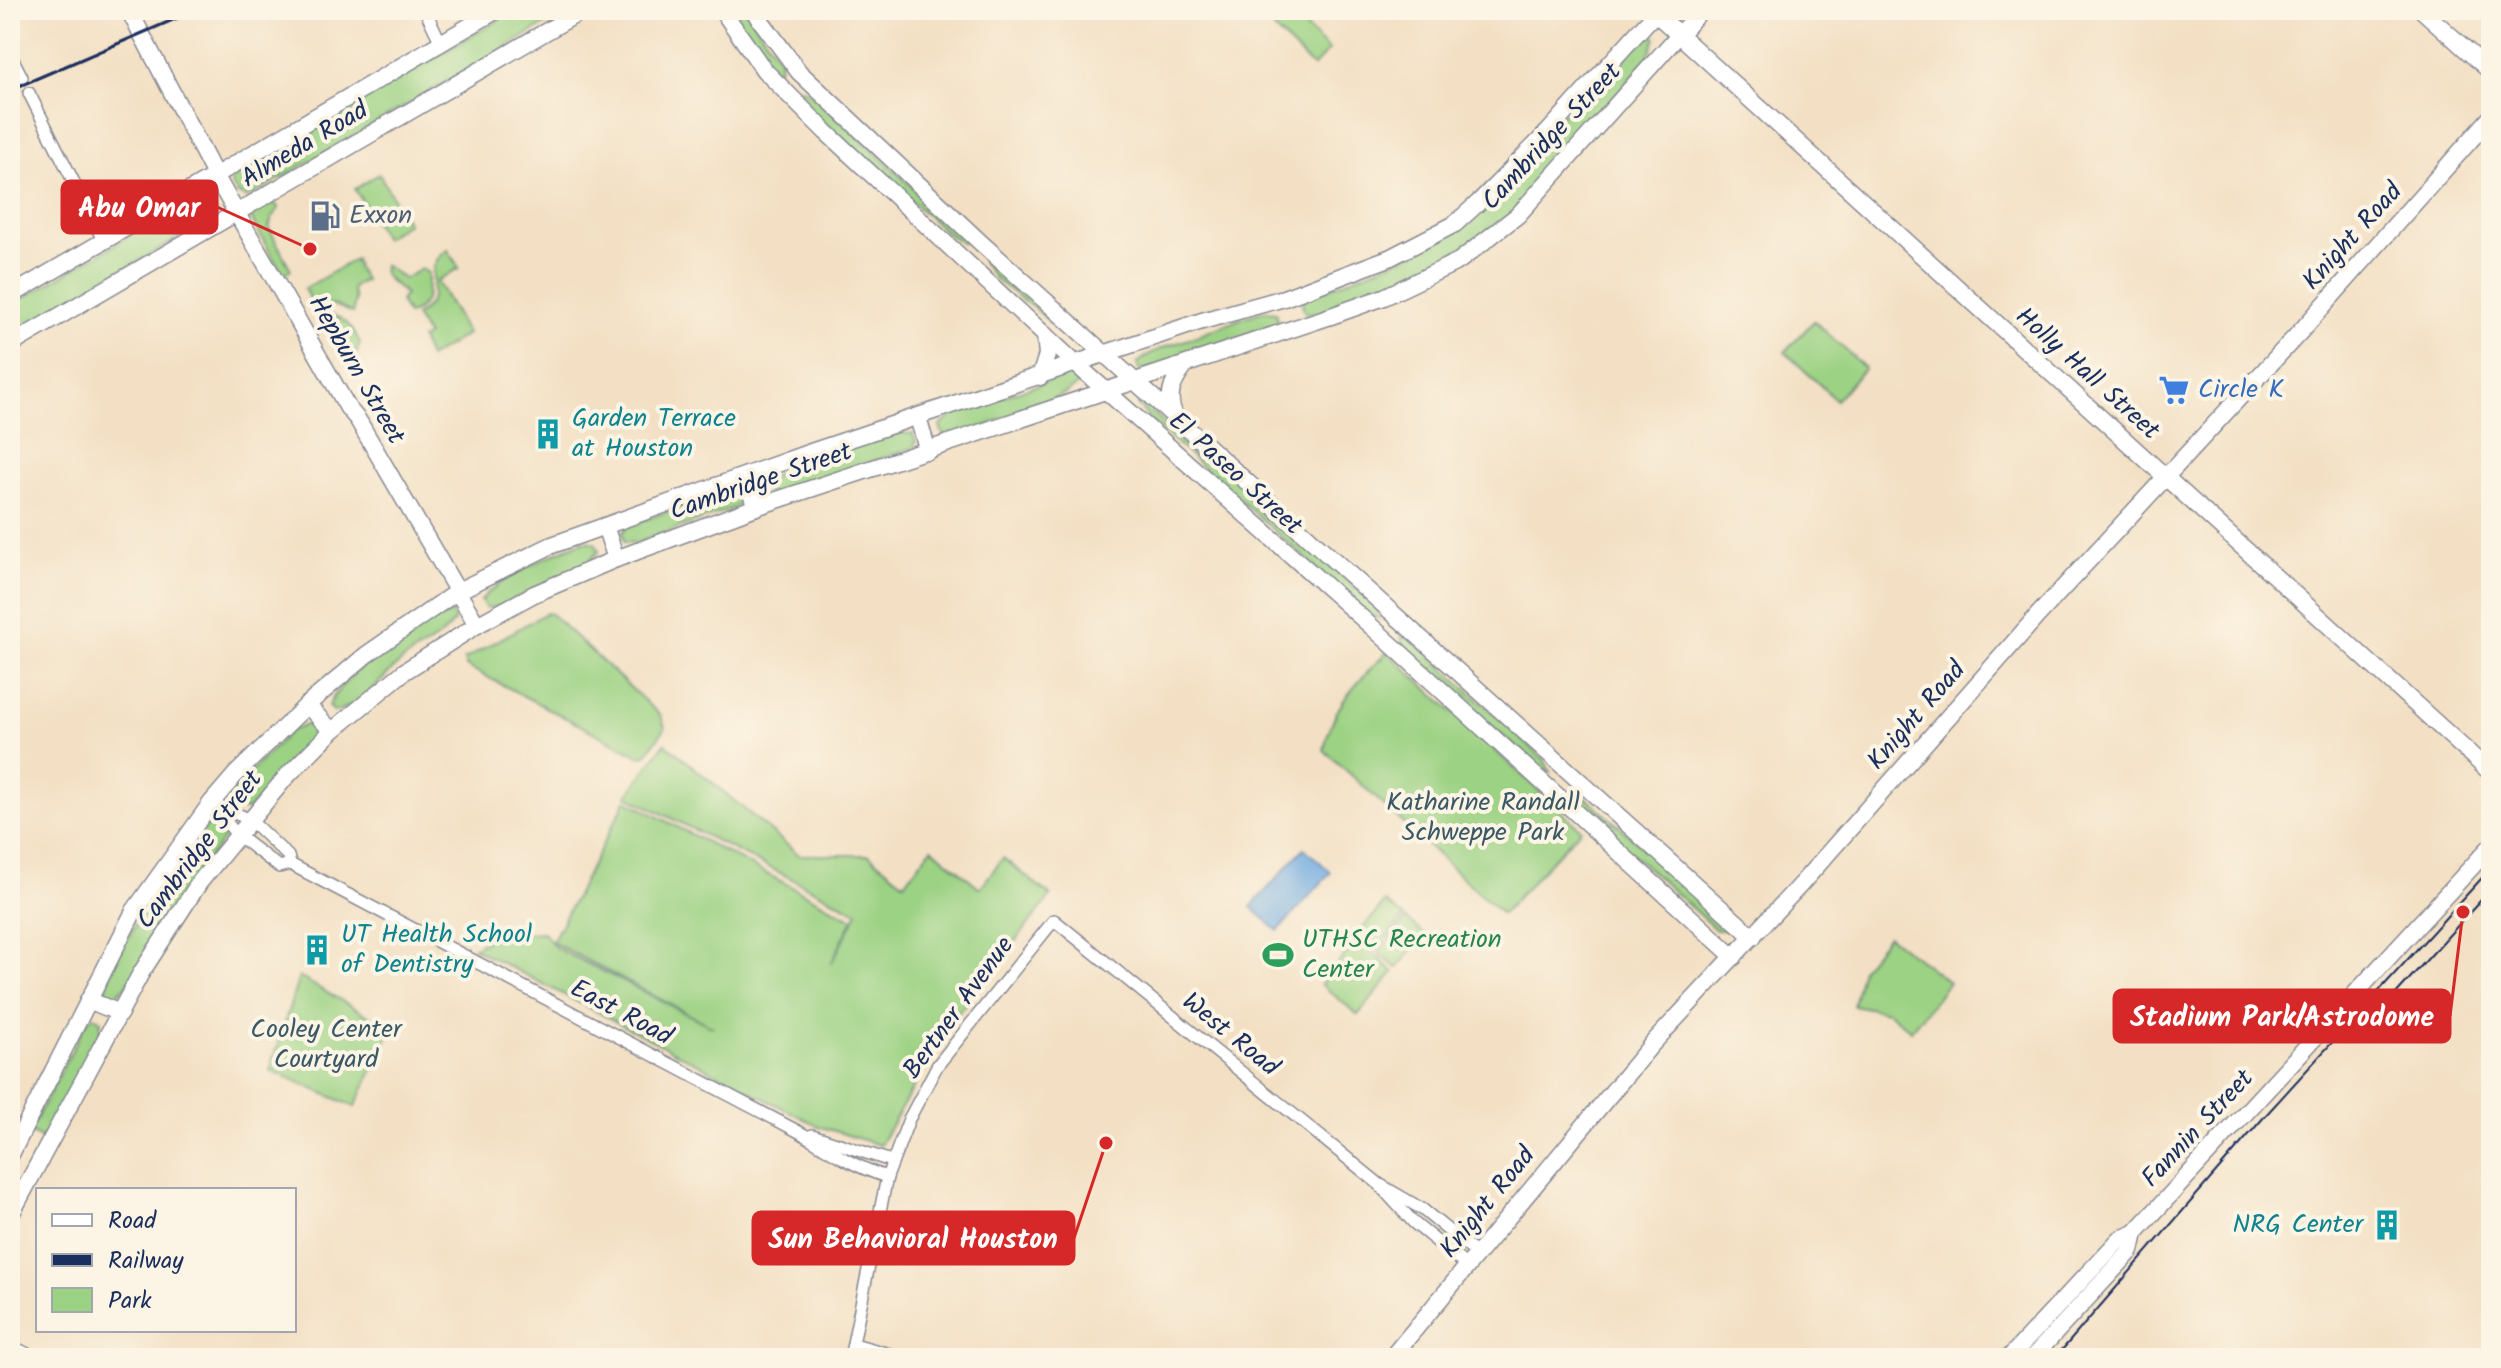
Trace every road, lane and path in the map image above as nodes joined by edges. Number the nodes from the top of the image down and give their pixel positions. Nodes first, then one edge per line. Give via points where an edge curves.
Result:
1 (129, 10) edge
2 (425, 10) edge
3 (497, 10) edge
4 (583, 10) edge
5 (722, 10) edge
6 (753, 10) edge
7 (1701, 10) edge
8 (2422, 10) edge
9 (1655, 11) edge
10 (1679, 35) junction
11 (441, 43) junction
12 (10, 54) edge
13 (799, 72) junction
14 (2491, 72) edge
15 (22, 77) dead end
16 (782, 89) junction
17 (29, 93) dead end
18 (2491, 117) edge
19 (215, 175) junction
20 (238, 212) junction
21 (104, 242) junction
22 (980, 242) junction
23 (964, 259) junction
24 (10, 296) edge
25 (1284, 298) junction
26 (1295, 327) junction
27 (1045, 335) junction
28 (10, 345) edge
29 (1104, 355) junction
30 (1077, 365) junction
31 (1185, 366) junction
32 (1040, 377) junction
33 (1134, 382) junction
34 (1107, 391) junction
35 (918, 418) junction
36 (1181, 424) junction
37 (928, 451) junction
38 (745, 476) junction
39 (2166, 478) junction
40 (756, 507) junction
41 (605, 526) junction
42 (616, 559) junction
43 (458, 591) junction
44 (1401, 621) junction
45 (477, 625) junction
46 (1381, 635) junction
47 (307, 705) junction
48 (332, 731) junction
49 (1567, 770) junction
50 (2491, 773) edge
51 (1550, 789) junction
52 (211, 803) junction
53 (249, 819) junction
54 (237, 835) junction
55 (2491, 846) edge
56 (290, 864) junction
57 (1054, 920) joint
58 (1753, 937) junction
59 (1734, 957) junction
60 (88, 1000) junction
61 (120, 1013) junction
62 (803, 1134) junction
63 (10, 1156) edge
64 (891, 1161) junction
65 (887, 1177) junction
66 (10, 1216) edge
67 (2135, 1233) junction
68 (1472, 1260) junction
69 (854, 1344) junction
70 (10, 1348) edge
71 (30, 1358) edge
72 (850, 1358) edge
73 (903, 1358) edge
74 (1391, 1358) edge
75 (2009, 1358) edge
76 (2032, 1358) edge

1 - 19 street, Hepburn Street
2 - 11 street
3 - 11 street, Almeda Road
4 - 20 street, Almeda Road
5 - 16 street, El Paseo Street
6 - 13 street, El Paseo Street
7 - 10 street, Cambridge Street
8 - 14 street
9 - 10 street, Holly Hall Street
9 - 25 street, Cambridge Street via 1547,133 1455,224 1389,258
10 - 26 street, Cambridge Street via 1518,215 1459,261 1396,291
10 - 39 street, Holly Hall Street
11 - 19 street, Almeda Road
12 - 15 street
13 - 16 street
13 - 22 street, El Paseo Street
16 - 23 street, El Paseo Street
17 - 21 street
18 - 39 street, Knight Road
19 - 20 street, Hepburn Street
19 - 21 street, Almeda Road
20 - 28 street, Almeda Road
20 - 43 street, Hepburn Street
21 - 24 street, Almeda Road
22 - 23 street
22 - 29 street, El Paseo Street
23 - 27 street, El Paseo Street
25 - 26 street
25 - 29 street, Cambridge Street
26 - 31 street, Cambridge Street
27 - 30 street, El Paseo Street
27 - 32 street via 1047,355
29 - 30 street, Cambridge Street
29 - 33 street, El Paseo Street
30 - 32 street, Cambridge Street
30 - 34 street, El Paseo Street
31 - 33 street, Cambridge Street
31 - 36 street via 1170,394
32 - 35 street, Cambridge Street
33 - 34 street, Cambridge Street
33 - 36 street, El Paseo Street
34 - 37 street, Cambridge Street
34 - 46 street, El Paseo Street
35 - 37 street
35 - 38 street, Cambridge Street
36 - 44 street, El Paseo Street
37 - 40 street, Cambridge Street
38 - 40 street
38 - 41 street, Cambridge Street
39 - 50 street, Holly Hall Street
39 - 58 street, Knight Road
40 - 42 street, Cambridge Street
41 - 42 street
41 - 43 street, Cambridge Street via 552,545
42 - 45 street, Cambridge Street
43 - 45 street, Hepburn Street
43 - 47 street, Cambridge Street via 366,655
44 - 46 street
44 - 49 street, El Paseo Street
45 - 48 street, Cambridge Street via 405,671
46 - 51 street, El Paseo Street
47 - 48 street
47 - 52 street, Cambridge Street
48 - 53 street, Cambridge Street
49 - 51 street
49 - 58 street, El Paseo Street
51 - 59 street, El Paseo Street
52 - 53 street, East Road
52 - 54 street, East Road
52 - 60 street, Cambridge Street via 134,911
53 - 54 street, Cambridge Street
53 - 56 street, East Road
54 - 56 street, East Road via 279,867
54 - 61 street, Cambridge Street via 166,931
55 - 67 street, Fannin Street
56 - 62 street, East Road
57 - 64 street, Bertner Avenue via 937,1066
57 - 68 street, West Road via 1379,1184 1403,1213
58 - 59 street, Knight Road
59 - 68 street, Knight Road via 1652,1044
60 - 61 street
60 - 63 street, Cambridge Street
61 - 66 street, Cambridge Street
62 - 64 street, East Road
62 - 65 street, East Road
64 - 65 street, Bertner Avenue
65 - 69 street, Bertner Avenue
67 - 75 street, Fannin Street via 2120,1239
67 - 76 street, Fannin Street via 2131,1251
68 - 74 street, Knight Road
69 - 72 street, Bertner Avenue
69 - 73 street
70 - 71 street

